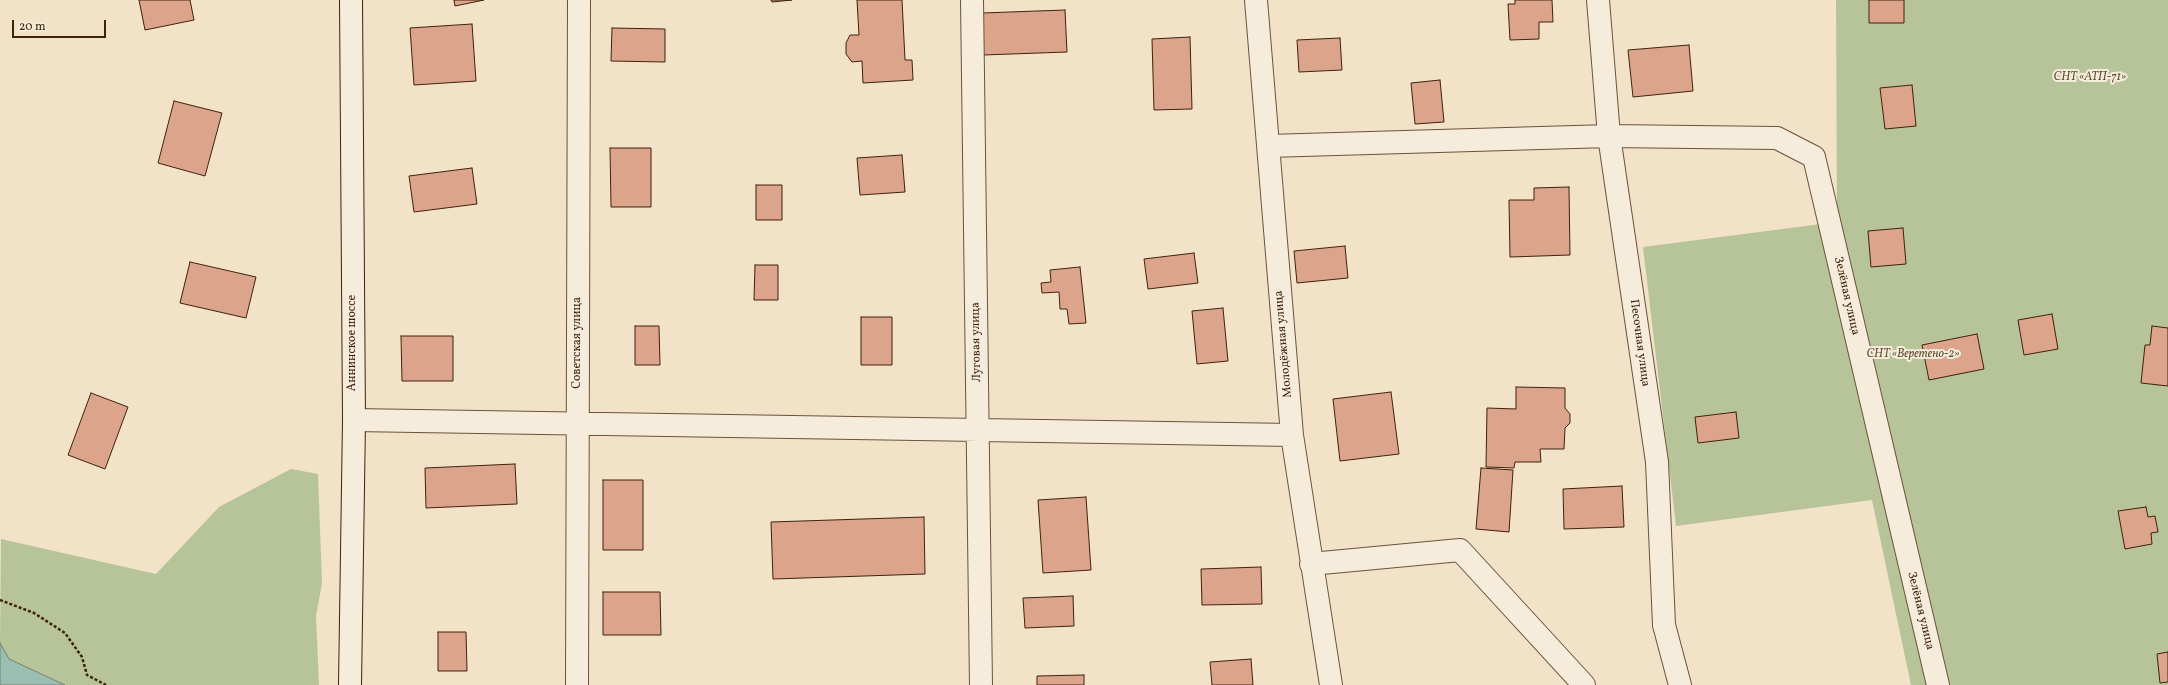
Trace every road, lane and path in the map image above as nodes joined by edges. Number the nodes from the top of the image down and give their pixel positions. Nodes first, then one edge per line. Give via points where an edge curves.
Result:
1 (351, 0) edge
2 (579, 0) edge
3 (972, 0) edge
4 (1256, 0) edge
5 (1598, 0) edge
6 (1609, 136) junction
7 (1268, 146) junction
8 (354, 420) junction
9 (578, 424) junction
10 (978, 430) junction
11 (1292, 435) junction
12 (1311, 564) junction
13 (0, 600) edge
14 (106, 685) edge
15 (350, 685) edge
16 (577, 685) edge
17 (981, 685) edge
18 (1331, 685) edge
19 (1584, 685) edge
20 (1680, 685) edge
21 (1938, 685) edge

1 - 8 street, Аннинское шоссе
2 - 9 street, Советская улица
3 - 10 street, Луговая улица
4 - 7 street, Молодёжная улица
5 - 6 street, Песочная улица
6 - 7 street, Зелёная улица
6 - 20 street, Песочная улица via 1657,462 1664,625
6 - 21 street, Зелёная улица via 1777,138 1814,157
7 - 11 street, Молодёжная улица
8 - 9 street
8 - 15 street, Аннинское шоссе
9 - 10 street
9 - 16 street, Советская улица
10 - 11 street
10 - 17 street, Луговая улица
11 - 12 street, Молодёжная улица
12 - 18 street, Молодёжная улица
12 - 19 street via 1460,550
13 - 14 path via 34,613 65,633 82,657 88,675

